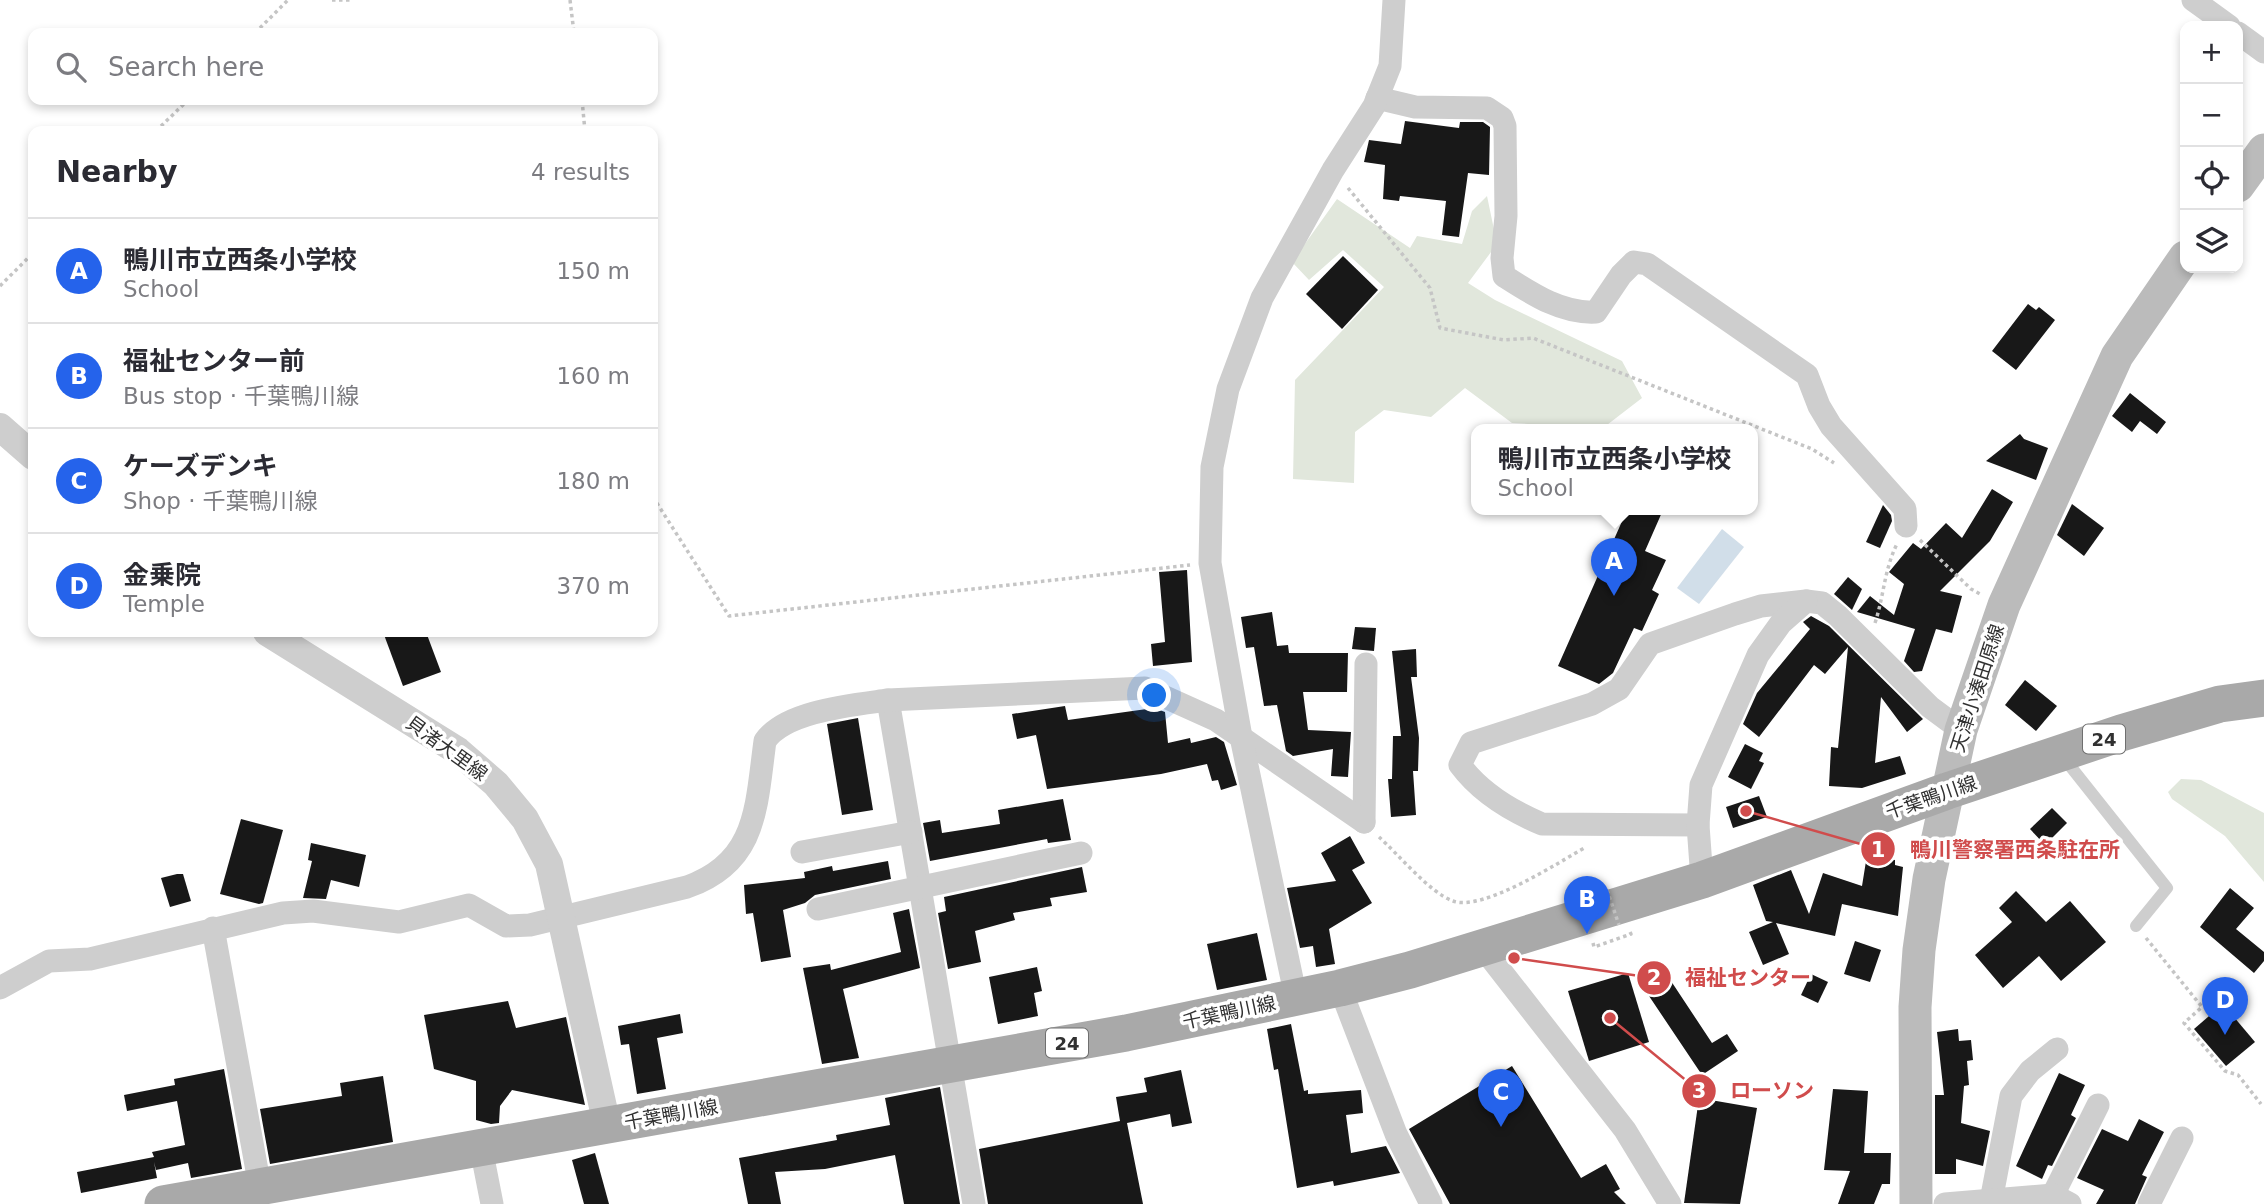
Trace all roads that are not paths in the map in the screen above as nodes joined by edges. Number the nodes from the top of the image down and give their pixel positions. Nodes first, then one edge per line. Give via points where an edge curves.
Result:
1 (1394, 0) edge
2 (2193, 0) edge
3 (2222, 21) edge
4 (2243, 37) edge
5 (2264, 52) edge
6 (1377, 98) junction
7 (2264, 150) edge
8 (2243, 179) edge
9 (2180, 264) edge
10 (0, 427) edge
11 (28, 452) edge
12 (1906, 526) road end
13 (1806, 601) junction
14 (275, 637) edge
15 (1366, 664) dead end
16 (2264, 698) edge
17 (888, 700) junction
18 (1961, 730) junction
19 (1241, 737) junction
20 (2060, 754) junction
21 (1947, 791) junction
22 (1698, 825) junction
23 (911, 832) junction
24 (802, 852) dead end
25 (1081, 853) dead end
26 (1702, 880) junction
27 (920, 887) junction
28 (818, 909) dead end
29 (563, 919) junction
30 (2136, 926) road end
31 (213, 928) junction
32 (1483, 948) junction
33 (0, 988) edge
34 (1340, 988) junction
35 (1296, 998) junction
36 (2057, 1048) dead end
37 (951, 1063) junction
38 (2098, 1105) dead end
39 (607, 1125) junction
40 (2182, 1138) dead end
41 (481, 1148) junction
42 (260, 1187) junction
43 (2061, 1200) edge
44 (1992, 1201) junction
45 (163, 1204) edge
46 (492, 1204) edge
47 (974, 1204) edge
48 (1431, 1204) edge
49 (1670, 1204) edge
50 (1916, 1204) edge
51 (1934, 1204) edge
52 (1945, 1204) edge
53 (2149, 1204) edge

1 - 6 street via 1390,66
2 - 3 street
4 - 5 street
6 - 12 street via 1415,107 1487,108 1503,118 1504,276 1541,299 1582,313 1596,312 1634,262 1647,264 1807,375 1830,426 1905,509
6 - 19 street via 1262,298 1228,389 1212,467 1210,563
7 - 8 main road
9 - 18 main road, 天津小湊田原線 via 2117,356 2004,605
10 - 11 street
13 - 18 street via 1822,603 1930,707
13 - 22 street via 1781,623 1758,655 1701,785
13 - 22 street via 1761,606 1650,644 1619,689 1471,743 1460,765 1472,782 1542,824
14 - 29 street, 貝渚大里線 via 458,751 496,783 525,819 549,864
15 - 19 street via 1364,822
16 - 20 main road, 千葉鴨川線 / 24 via 2180,715
17 - 19 street via 1145,688 1216,720
17 - 23 street
17 - 29 street via 783,723 771,732 765,741 756,813 728,866 710,879
18 - 21 main road, 天津小湊田原線
19 - 35 street
20 - 21 main road, 千葉鴨川線 / 24
20 - 30 lane via 2167,888
21 - 26 main road, 千葉鴨川線 / 24
21 - 50 main road, 天津小湊田原線 via 1916,975
22 - 26 street
23 - 24 street
23 - 27 street
25 - 27 street
26 - 32 main road, 千葉鴨川線 / 24
27 - 28 street
27 - 37 street
29 - 31 street via 506,926 468,905 399,922 313,911
29 - 39 street, 貝渚大里線
31 - 33 street via 90,958 48,961
31 - 42 street
32 - 34 main road, 千葉鴨川線 / 24
32 - 49 street via 1625,1130
34 - 35 main road, 千葉鴨川線 / 24
34 - 48 street via 1396,1134
35 - 37 main road, 千葉鴨川線 / 24
36 - 44 street via 2030,1071 2011,1096
37 - 39 main road, 千葉鴨川線 / 24
37 - 47 street
38 - 43 street
39 - 41 main road, 千葉鴨川線 / 24
40 - 53 street
41 - 42 main road, 千葉鴨川線 / 24
41 - 46 street
42 - 45 main road, 千葉鴨川線 / 24
43 - 44 street
44 - 52 street
50 - 51 street

